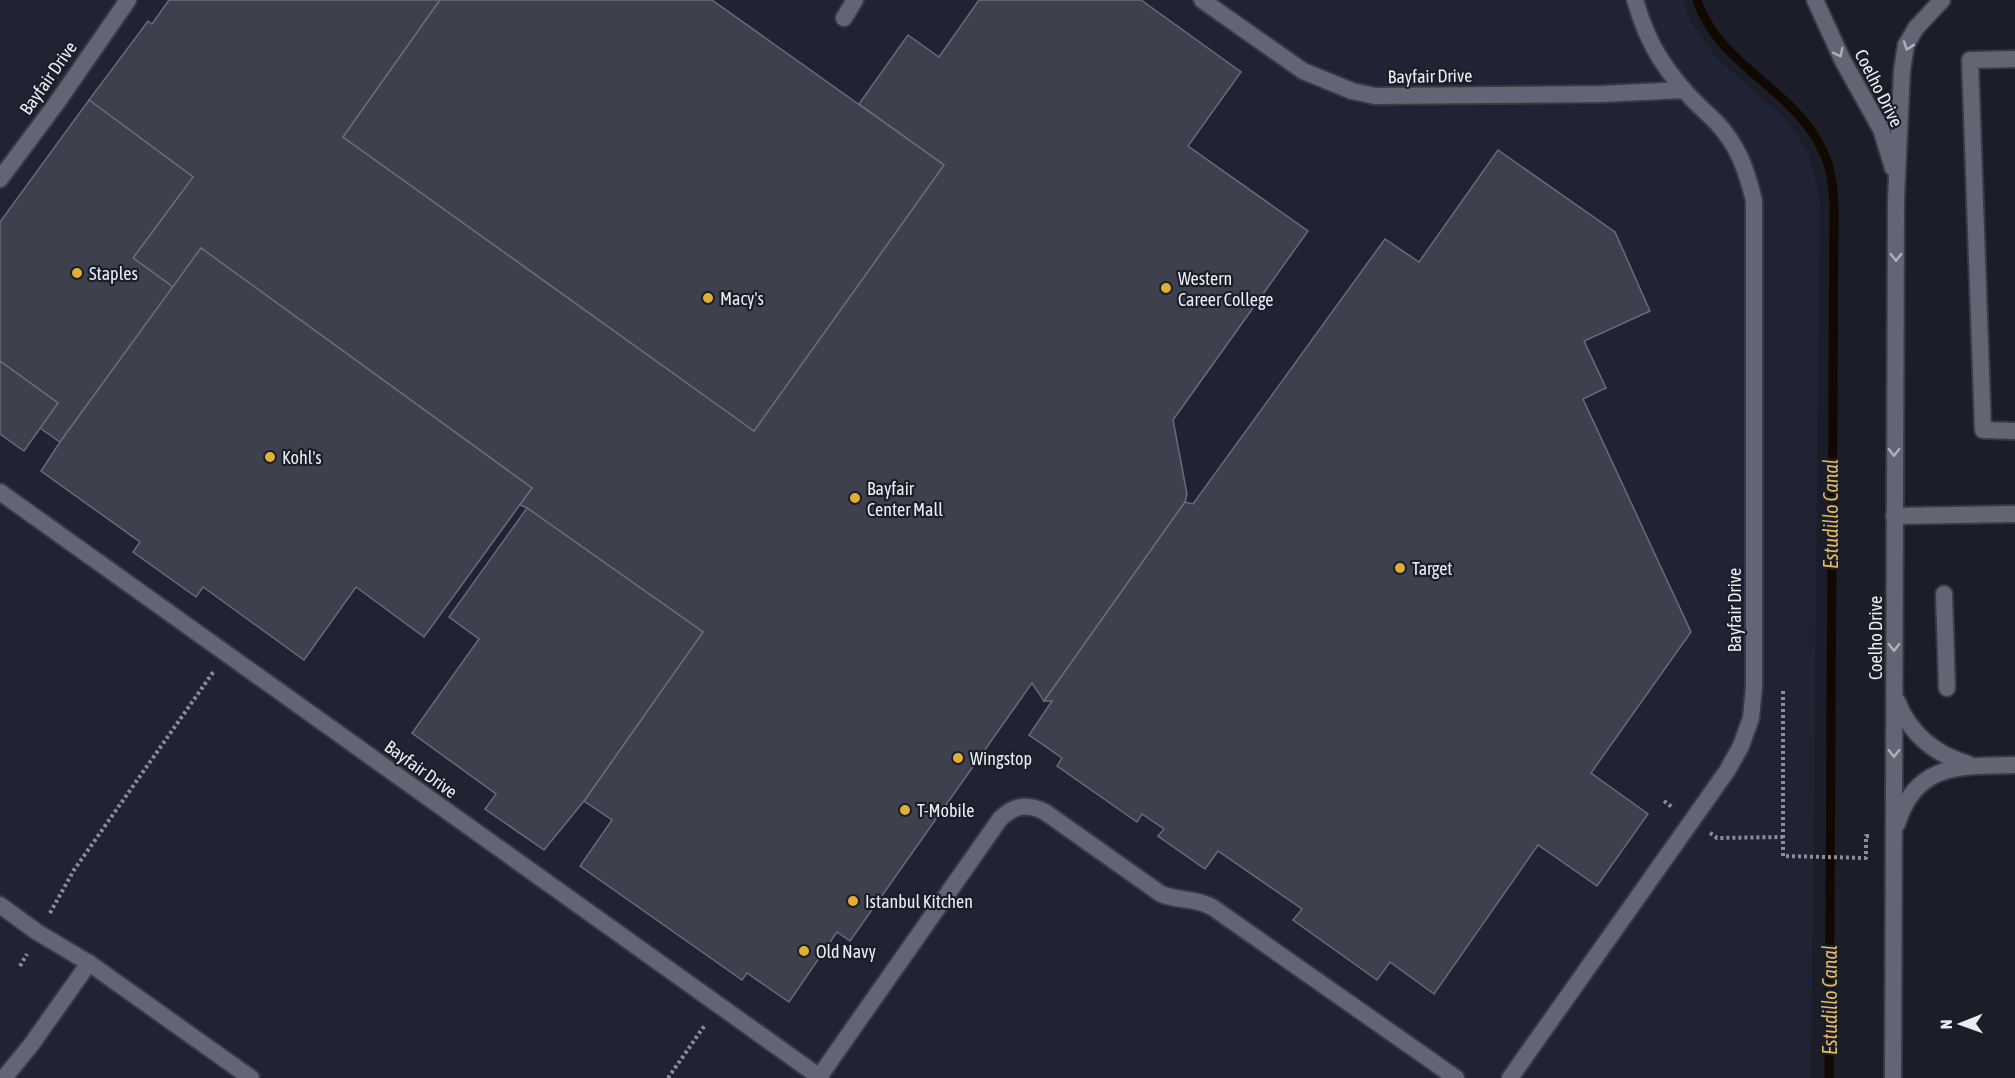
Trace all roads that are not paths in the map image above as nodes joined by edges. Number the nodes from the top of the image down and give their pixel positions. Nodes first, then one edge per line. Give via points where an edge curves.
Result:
1 (128, 0) edge
2 (855, 0) edge
3 (1203, 0) edge
4 (1635, 0) edge
5 (1815, 0) edge
6 (1942, 0) edge
7 (844, 18) dead end
8 (2015, 59) edge
9 (1684, 90) junction
10 (0, 179) edge
11 (1896, 199) junction
12 (2015, 431) edge
13 (0, 492) edge
14 (2015, 514) edge
15 (1894, 516) junction
16 (1944, 594) dead end
17 (1947, 688) dead end
18 (1894, 694) junction
19 (1972, 765) junction
20 (2015, 765) edge
21 (1894, 835) junction
22 (0, 905) edge
23 (89, 963) junction
24 (4, 1078) edge
25 (251, 1078) edge
26 (820, 1078) edge
27 (1456, 1078) edge
28 (1510, 1078) edge
29 (1893, 1078) edge

1 - 10 lane, Bayfair Drive
2 - 7 lane
3 - 9 lane, Bayfair Drive via 1303,71 1375,96
4 - 9 lane, Bayfair Drive via 1648,39
5 -> 11 lane, Coelho Drive via 1881,129 1893,165
6 -> 11 lane, Coelho Drive via 1906,45
8 - 12 lane via 1970,60 1983,430
9 - 28 lane, Bayfair Drive via 1731,140 1742,159 1754,201 1751,718 1727,771
11 -> 15 lane, Coelho Drive
13 - 26 lane, Bayfair Drive
14 - 15 lane
15 -> 18 lane, Coelho Drive
16 - 17 lane
18 - 19 lane via 1916,734 1949,758
18 -> 21 lane, Coelho Drive
19 - 20 lane
19 - 21 lane via 1944,770 1926,779 1911,795
21 - 29 lane, Coelho Drive
22 - 23 lane
23 - 24 lane
23 - 25 lane
26 - 27 lane via 1000,819 1009,810 1022,806 1046,812 1161,894 1212,907

